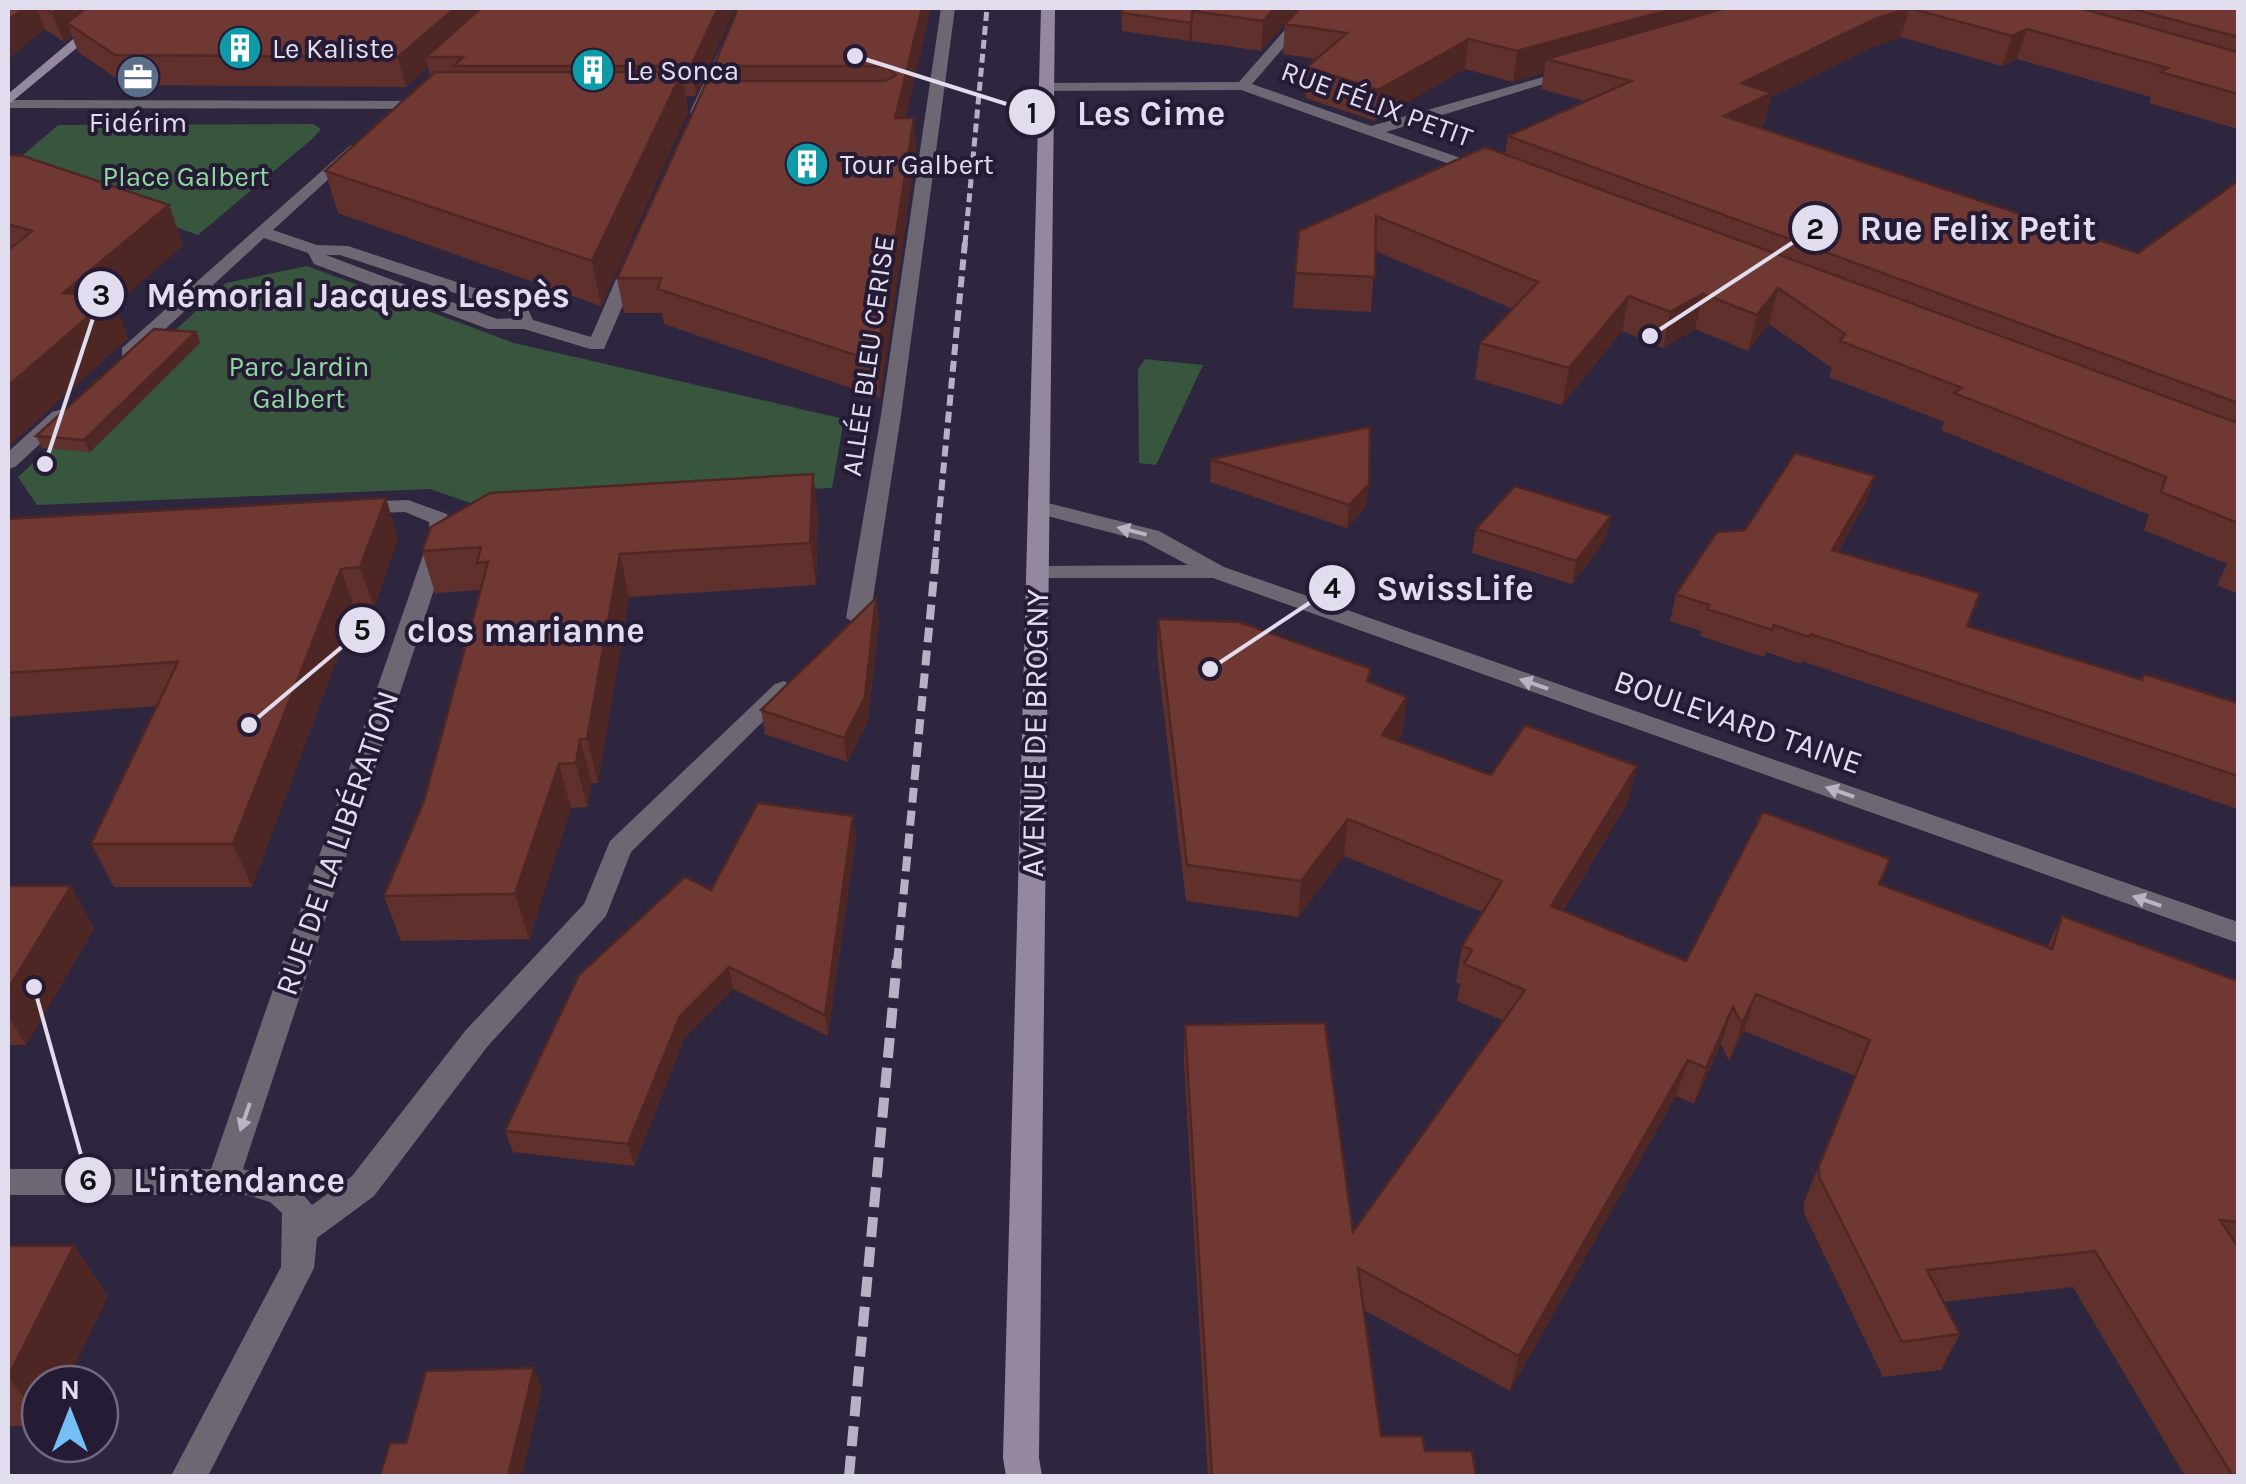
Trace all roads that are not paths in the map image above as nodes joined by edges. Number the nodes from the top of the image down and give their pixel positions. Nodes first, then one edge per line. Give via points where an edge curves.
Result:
1 (118, 8) edge
2 (746, 8) edge
3 (948, 8) edge
4 (1048, 8) edge
5 (1311, 8) edge
6 (1593, 67) edge
7 (422, 86) edge
8 (1243, 86) junction
9 (1046, 87) junction
10 (8, 102) edge
11 (681, 104) edge
12 (701, 104) junction
13 (720, 104) edge
14 (402, 105) junction
15 (456, 105) edge
16 (693, 122) edge
17 (1375, 130) junction
18 (1504, 179) edge
19 (261, 232) junction
20 (638, 249) edge
21 (118, 362) edge
22 (78, 399) edge
23 (8, 463) edge
24 (1040, 507) junction
25 (333, 509) edge
26 (1216, 572) junction
27 (1038, 573) junction
28 (858, 618) edge
29 (788, 685) edge
30 (2238, 933) edge
31 (223, 1181) junction
32 (8, 1182) edge
33 (303, 1229) junction
34 (1021, 1470) edge
35 (189, 1476) edge

1 - 10 main road
2 - 12 street
3 - 28 street, ALLÉE BLEU CERISE
4 - 9 main road, AVENUE DE BROGNY
5 - 8 street
6 - 17 street
7 - 14 street
8 - 9 street, RUE FÉLIX PETIT
8 - 17 street, RUE FÉLIX PETIT
9 - 24 main road, AVENUE DE BROGNY
10 - 14 street
11 - 12 street
12 - 13 street
12 - 16 street
14 - 15 street
14 - 19 street
17 - 18 street, RUE FÉLIX PETIT
19 - 20 street via 495,325 524,323 597,345
19 - 21 street
22 - 23 street
26 -> 24 street, BOULEVARD TAINE via 1152,536
24 - 27 main road, AVENUE DE BROGNY
25 -> 31 street, RUE DE LA LIBÉRATION via 421,508 439,519 440,534
26 - 27 street, BOULEVARD TAINE
30 -> 26 street, BOULEVARD TAINE
27 - 34 main road, AVENUE DE BROGNY
29 - 33 street via 618,848 596,908 476,1038 363,1186
31 - 32 street
31 - 33 street via 284,1193 298,1208
33 - 35 street via 297,1268

